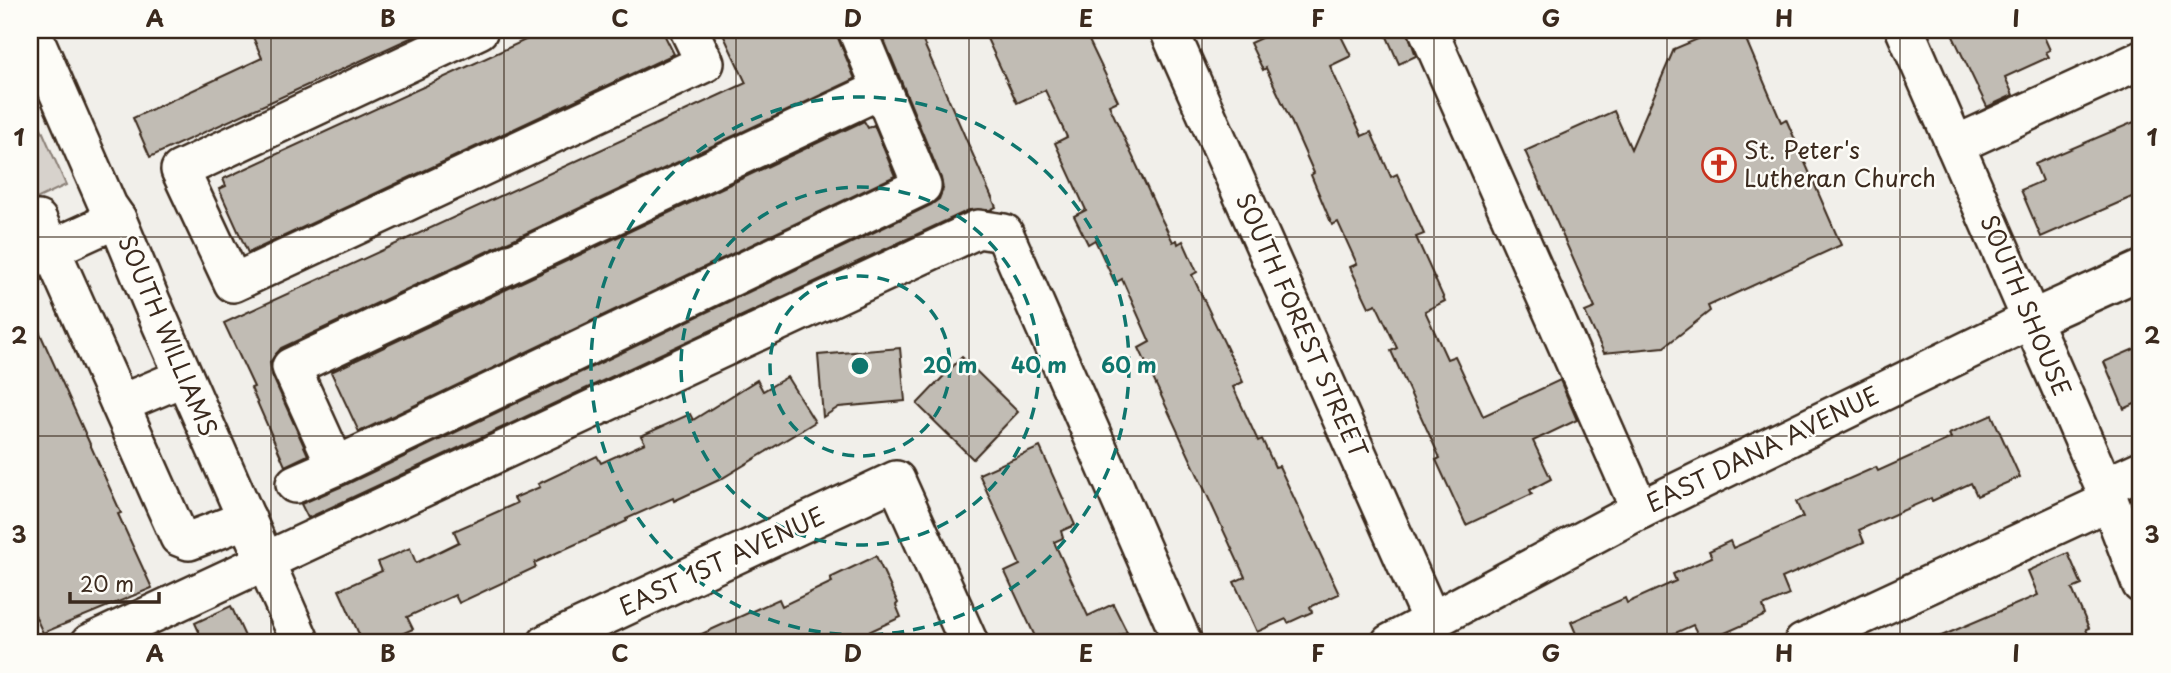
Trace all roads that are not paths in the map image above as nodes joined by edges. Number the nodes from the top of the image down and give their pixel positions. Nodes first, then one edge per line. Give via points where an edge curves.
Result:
1 (31, 30) edge
2 (478, 30) edge
3 (689, 30) edge
4 (857, 30) edge
5 (1169, 30) edge
6 (1428, 30) edge
7 (1905, 30) edge
8 (2141, 60) edge
9 (881, 89) junction
10 (1955, 145) junction
11 (117, 219) junction
12 (2141, 270) edge
13 (2030, 320) junction
14 (184, 377) junction
15 (120, 404) junction
16 (336, 466) junction
17 (2141, 470) edge
18 (295, 484) dead end
19 (2106, 494) junction
20 (1640, 510) junction
21 (247, 519) junction
22 (266, 562) junction
23 (2141, 584) edge
24 (1432, 622) junction
25 (962, 641) edge
26 (90, 643) edge
27 (301, 643) edge
28 (547, 643) edge
29 (1183, 643) edge
30 (1390, 643) edge
31 (1803, 643) edge

1 - 11 street, SOUTH WILLIAMS
2 - 3 street via 172,176 233,283 705,63
4 - 9 street
5 - 24 street, SOUTH FOREST STREET
6 - 20 street
7 - 10 street, SOUTH SHOUSE
8 - 10 street
9 - 16 street via 922,186
9 - 16 street via 291,367
10 - 13 street, SOUTH SHOUSE
11 - 14 street, SOUTH WILLIAMS
11 - 15 street via 45,234
12 - 13 street, EAST DANA AVENUE
13 - 19 street, SOUTH SHOUSE
13 - 20 street, EAST DANA AVENUE
14 - 15 street
14 - 21 street, SOUTH WILLIAMS
15 - 21 street via 179,537 189,541
16 - 18 street
17 - 19 street
19 - 23 street, SOUTH SHOUSE
19 - 31 street
20 - 24 street, EAST DANA AVENUE
21 - 22 street, SOUTH WILLIAMS
22 - 26 street
22 - 27 street, SOUTH WILLIAMS
22 - 29 street via 978,229 1004,233
24 - 30 street, EAST DANA AVENUE
25 - 28 street, EAST 1ST AVENUE via 896,480

